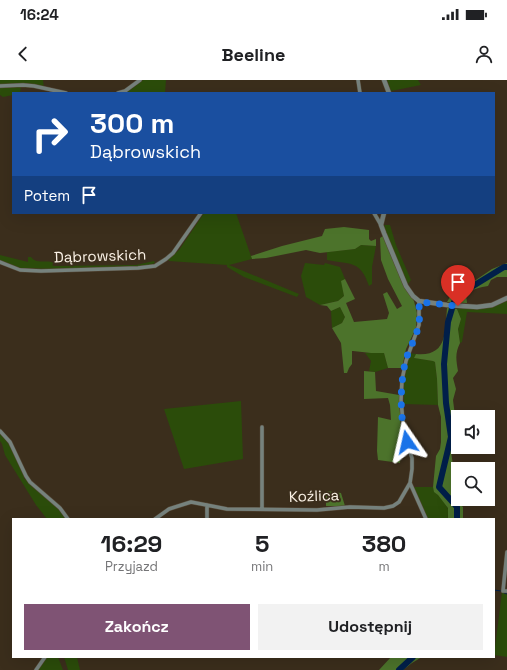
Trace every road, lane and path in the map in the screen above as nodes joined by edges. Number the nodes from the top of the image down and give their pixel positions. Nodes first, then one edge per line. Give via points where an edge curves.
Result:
1 (140, 80) edge
2 (358, 80) edge
3 (384, 80) edge
4 (0, 86) edge
5 (61, 92) edge
6 (122, 92) edge
7 (360, 92) edge
8 (389, 92) edge
9 (200, 214) edge
10 (375, 214) edge
11 (384, 214) edge
12 (381, 225) junction
13 (0, 262) edge
14 (507, 298) edge
15 (419, 302) junction
16 (262, 427) dead end
17 (0, 431) edge
18 (410, 483) junction
19 (207, 505) junction
20 (262, 509) junction
21 (67, 518) edge
22 (156, 518) edge
23 (208, 518) edge
24 (426, 518) edge
25 (507, 552) edge
26 (505, 591) edge
27 (44, 658) edge
28 (36, 670) edge

1 - 6 street
2 - 7 street
3 - 8 street
4 - 5 street via 34,86
9 - 13 street, Dąbrowskich via 173,252 155,266 41,271 20,270
10 - 12 street
11 - 12 street
12 - 15 street via 406,286
14 - 15 street via 486,306
15 - 18 street via 419,325 402,380 404,434 412,458
16 - 20 street
17 - 21 street via 10,442 26,476
18 - 20 street, Koźlica via 399,502 384,508
18 - 24 street
19 - 20 street, Koźlica via 227,509
19 - 22 street, Koźlica via 191,502 181,504
19 - 23 street
25 - 26 street
27 - 28 street

